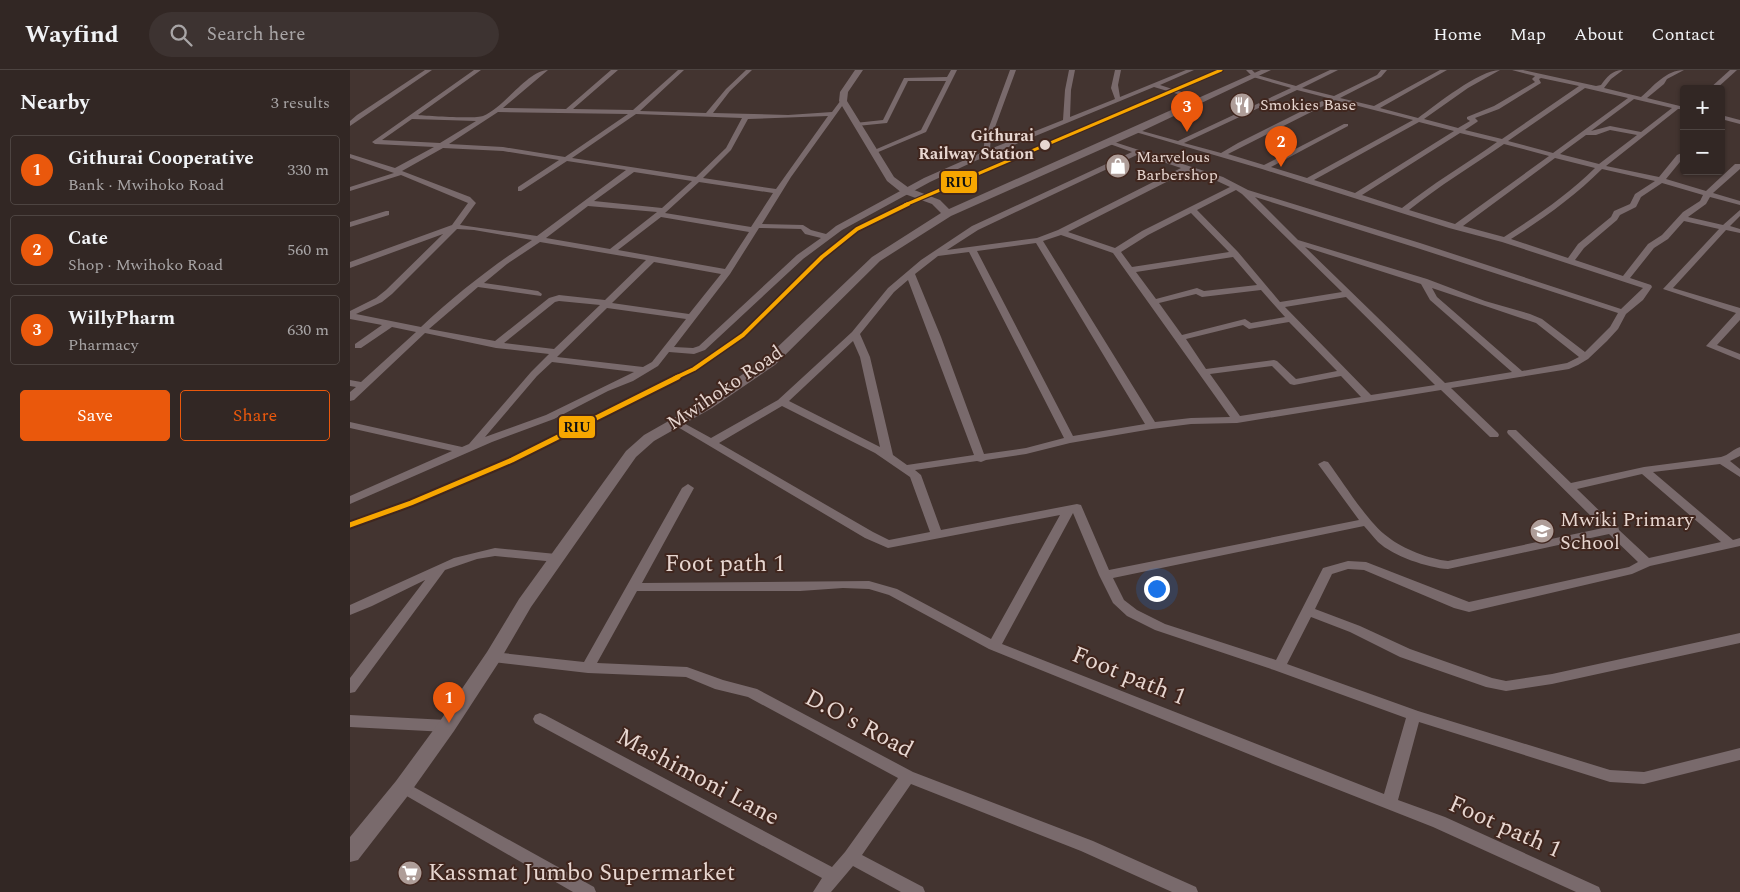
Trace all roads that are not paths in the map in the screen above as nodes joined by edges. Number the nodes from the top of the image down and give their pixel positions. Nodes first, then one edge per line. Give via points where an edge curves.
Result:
1 (429, 70) edge
2 (478, 70) edge
3 (545, 70) edge
4 (615, 70) edge
5 (681, 70) edge
6 (749, 70) edge
7 (859, 70) edge
8 (914, 70) edge
9 (954, 70) edge
10 (1013, 70) edge
11 (1072, 70) edge
12 (1118, 70) edge
13 (1190, 70) edge
14 (1267, 70) edge
15 (1336, 70) edge
16 (1384, 70) edge
17 (1444, 70) edge
18 (1497, 70) edge
19 (1515, 70) edge
20 (1620, 70) edge
21 (1666, 70) edge
22 (1731, 70) edge
23 (1679, 71) edge
24 (1740, 72) edge
25 (1252, 73) edge
26 (1565, 74) dead end
27 (1540, 76) junction
28 (1558, 78) junction
29 (909, 79) junction
30 (950, 79) junction
31 (1154, 85) junction
32 (1716, 85) edge
33 (1585, 86) junction
34 (1296, 88) junction
35 (1597, 88) junction
36 (1634, 96) junction
37 (1336, 97) junction
38 (1118, 99) junction
39 (1642, 99) junction
40 (1203, 100) junction
41 (842, 101) junction
42 (1680, 107) edge
43 (1375, 108) junction
44 (497, 110) junction
45 (566, 112) junction
46 (634, 112) junction
47 (1740, 112) edge
48 (832, 114) junction
49 (707, 116) junction
50 (410, 117) junction
51 (746, 117) junction
52 (483, 119) junction
53 (1420, 119) junction
54 (1066, 121) junction
55 (1737, 121) edge
56 (350, 124) edge
57 (857, 124) junction
58 (1346, 125) dead end
59 (1135, 131) junction
60 (1460, 131) junction
61 (1584, 133) junction
62 (1644, 134) junction
63 (1109, 142) junction
64 (1504, 142) junction
65 (1178, 143) junction
66 (441, 146) junction
67 (874, 152) junction
68 (986, 152) junction
69 (1138, 152) junction
70 (1222, 155) junction
71 (1557, 155) junction
72 (1680, 156) edge
73 (351, 157) edge
74 (564, 159) junction
75 (1265, 167) junction
76 (1600, 167) junction
77 (1740, 167) edge
78 (1187, 168) junction
79 (631, 170) junction
80 (398, 172) junction
81 (697, 180) junction
82 (1661, 180) junction
83 (1307, 181) junction
84 (1236, 187) junction
85 (350, 189) edge
86 (521, 189) dead end
87 (778, 192) junction
88 (906, 192) junction
89 (1245, 192) junction
90 (1707, 194) junction
91 (1356, 196) junction
92 (585, 203) junction
93 (1740, 203) edge
94 (1192, 209) junction
95 (1404, 211) junction
96 (661, 212) junction
97 (1740, 212) edge
98 (386, 213) dead end
99 (947, 214) junction
100 (1683, 218) junction
101 (350, 225) edge
102 (455, 227) junction
103 (1457, 227) junction
104 (1725, 227) junction
105 (755, 228) junction
106 (1740, 231) edge
107 (1061, 232) junction
108 (827, 237) junction
109 (539, 239) junction
110 (1038, 240) junction
111 (1505, 240) junction
112 (1297, 242) junction
113 (972, 250) junction
114 (1116, 251) junction
115 (611, 252) junction
116 (1235, 254) junction
117 (935, 255) junction
118 (652, 258) junction
119 (1570, 261) junction
120 (350, 265) edge
121 (1131, 270) junction
122 (726, 272) junction
123 (910, 273) junction
124 (1624, 279) junction
125 (1424, 281) junction
126 (476, 284) junction
127 (1264, 287) junction
128 (538, 294) dead end
129 (1348, 294) junction
130 (1154, 302) junction
131 (605, 304) junction
132 (1278, 305) junction
133 (1623, 312) junction
134 (1740, 313) edge
135 (350, 315) edge
136 (692, 317) junction
137 (1292, 319) junction
138 (392, 323) junction
139 (422, 329) junction
140 (855, 334) junction
141 (1180, 338) junction
142 (496, 345) junction
143 (358, 346) dead end
144 (667, 349) junction
145 (554, 355) junction
146 (1585, 357) junction
147 (1740, 357) edge
148 (645, 370) junction
149 (1204, 372) junction
150 (1343, 372) junction
151 (1518, 373) junction
152 (350, 383) edge
153 (363, 386) junction
154 (1443, 387) junction
155 (350, 398) edge
156 (1368, 398) junction
157 (782, 402) junction
158 (1237, 420) junction
159 (676, 423) junction
160 (350, 426) edge
161 (1152, 426) junction
162 (1512, 432) dead end
163 (1494, 435) dead end
164 (1070, 440) junction
165 (711, 443) junction
166 (468, 449) junction
167 (1734, 456) edge
168 (888, 457) junction
169 (981, 459) junction
170 (1324, 464) dead end
171 (906, 468) junction
172 (1644, 470) junction
173 (1740, 474) edge
174 (1571, 487) junction
175 (688, 488) dead end
176 (350, 500) edge
177 (1069, 510) junction
178 (1367, 522) junction
179 (1614, 529) junction
180 (937, 535) junction
181 (1736, 543) edge
182 (556, 558) junction
183 (1646, 563) junction
184 (440, 568) junction
185 (1105, 575) junction
186 (632, 587) junction
187 (350, 610) edge
188 (1308, 611) junction
189 (1740, 638) edge
190 (994, 646) junction
191 (493, 657) junction
192 (1279, 666) junction
193 (588, 668) junction
194 (350, 688) edge
195 (1414, 715) junction
196 (540, 719) dead end
197 (350, 721) edge
198 (447, 726) junction
199 (1740, 754) edge
200 (908, 776) junction
201 (403, 787) junction
202 (1390, 802) junction
203 (350, 853) edge
204 (851, 857) junction
205 (833, 876) junction
206 (588, 892) edge
207 (821, 892) edge
208 (917, 892) edge
209 (1190, 892) edge
210 (1593, 892) edge

1 - 56 street
2 - 50 street
3 - 44 street
4 - 45 street
5 - 46 street
6 - 49 street
7 - 41 street via 844,92
8 - 29 street
9 - 30 street
10 - 68 street
11 - 54 street
12 - 38 street via 1114,93
13 - 31 street
14 - 25 street, Mwihoko Road
15 - 34 street
16 - 37 street via 1379,76
17 - 43 street
18 - 53 street
19 - 27 street
20 - 35 street via 1603,87
21 - 23 street
22 - 24 street
22 - 32 street
23 - 39 street via 1665,78
25 - 34 street
25 - 40 street, Mwihoko Road
26 - 28 street
27 - 28 street
27 - 60 street via 1535,80 1539,82 1523,93 1469,118 1475,121
28 - 33 street
29 - 30 street
29 - 57 street via 906,79 885,122
30 - 67 street via 924,131
31 - 38 street
31 - 40 street
33 - 35 street
33 - 64 street
34 - 37 street
34 - 65 street
35 - 36 street
36 - 39 street
36 - 61 street
37 - 43 street
37 - 70 street
38 - 54 street
39 - 42 street
40 - 59 street, Mwihoko Road
41 - 48 street
41 - 57 street
42 - 62 street
43 - 53 street
44 - 45 street
44 - 52 street
45 - 46 street
46 - 49 street
46 - 74 street
47 - 55 street via 1735,115
48 - 51 street
48 - 87 street
49 - 51 street
50 - 52 street
50 - 66 street via 375,142
51 - 81 street via 729,149
52 - 66 street
53 - 60 street
53 - 83 street
54 - 68 street
57 - 67 street
58 - 75 street
59 - 63 street, Mwihoko Road
59 - 65 street
60 - 64 street
60 - 91 street
61 - 62 street via 1596,134 1610,128
61 - 71 street
62 - 76 street
63 - 69 street
63 - 99 street, Mwihoko Road
64 - 71 street
64 - 95 street via 1430,189
65 - 70 street
66 - 74 street via 503,149
66 - 80 street
67 - 88 street via 890,179
68 - 88 street
69 - 78 street
69 - 117 street via 975,228
70 - 75 street
71 - 76 street
71 - 103 street
72 - 82 street
73 - 80 street
74 - 79 street
74 - 86 street
75 - 83 street
76 - 82 street
76 - 111 street via 1584,183
77 - 90 street
78 - 84 street
78 - 107 street
79 - 81 street
79 - 92 street
80 - 85 street
80 - 102 street via 471,201
81 - 87 street
81 - 96 street
82 - 90 street
82 - 119 street via 1638,196 1633,205 1617,213 1581,246
83 - 91 street
84 - 89 street
84 - 94 street
87 - 105 street
88 - 99 street via 936,202
88 - 108 street
89 - 112 street
89 - 133 street
90 - 93 street
90 - 100 street via 1703,202
91 - 95 street
92 - 96 street
92 - 109 street
94 - 114 street
94 - 116 street
95 - 103 street
96 - 105 street
96 - 115 street
97 - 104 street
98 - 101 street
99 - 159 street, Mwihoko Road via 876,259 770,362
100 - 104 street
100 - 124 street via 1665,238 1651,246
102 - 109 street
102 - 120 street
102 - 135 street via 379,300
103 - 111 street
104 - 106 street
104 - 134 street via 1667,289
105 - 108 street via 802,227
105 - 122 street
107 - 110 street
107 - 114 street
108 - 144 street via 800,256 702,348 694,351
109 - 115 street
109 - 126 street
110 - 113 street
110 - 161 street
111 - 119 street
112 - 125 street
112 - 129 street
113 - 117 street
113 - 164 street
114 - 121 street
115 - 118 street
116 - 121 street
116 - 127 street
117 - 123 street
118 - 122 street
118 - 131 street
119 - 124 street
121 - 130 street
122 - 136 street
123 - 140 street via 891,290
123 - 169 street
124 - 133 street via 1648,287
125 - 146 street via 1539,321
125 - 151 street via 1433,298
126 - 128 street
126 - 139 street
127 - 130 street via 1202,294 1197,291 1181,293 1180,296
127 - 132 street
129 - 132 street
129 - 154 street
130 - 141 street
131 - 136 street
131 - 142 street via 559,298 552,300
131 - 145 street
132 - 137 street
133 - 146 street via 1613,328
134 - 147 street via 1711,346
135 - 138 street
136 - 144 street
137 - 141 street via 1249,326 1245,322
137 - 150 street
138 - 139 street
138 - 143 street
139 - 142 street
139 - 153 street
140 - 157 street
140 - 168 street via 865,357
141 - 149 street
142 - 145 street
144 - 148 street via 655,364
145 - 148 street
145 - 166 street
146 - 151 street via 1568,366
148 - 166 street via 550,417
149 - 150 street via 1274,362 1294,382
149 - 158 street
150 - 156 street
151 - 154 street
152 - 153 street
153 - 155 street
154 - 156 street
154 - 163 street
156 - 158 street
157 - 165 street
157 - 168 street
158 - 161 street
159 - 165 street
159 - 182 street, Mwihoko Road via 649,438 630,454
160 - 166 street
161 - 164 street
162 - 174 street
164 - 169 street
165 - 180 street via 883,542 888,544
166 - 176 street
167 - 172 street
167 - 173 street
168 - 171 street
169 - 171 street
170 - 178 street
171 - 180 street via 916,475
172 - 174 street
172 - 181 street
174 - 179 street
175 - 186 street
177 - 180 street
177 - 185 street via 1077,508
177 - 190 street
178 - 179 street via 1383,540 1434,564 1448,565
178 - 185 street
179 - 183 street
181 - 183 street
182 - 184 street via 496,552 476,555
182 - 191 street, Mwihoko Road
183 - 188 street via 1632,570 1469,607 1459,606 1366,566 1348,565 1327,571
184 - 187 street
184 - 194 street
185 - 192 street via 1119,603 1146,621
186 - 190 street, Foot path 1 via 869,585 893,592
186 - 193 street
188 - 189 street via 1405,653 1506,686
188 - 192 street
190 - 202 street, Foot path 1
191 - 193 street, D.O's Road
191 - 198 street, Mwihoko Road
192 - 195 street
193 - 200 street, D.O's Road via 687,672 752,694
195 - 199 street via 1622,778 1654,776
195 - 202 street
196 - 205 street, Mashimoni Lane
197 - 198 street
198 - 201 street, Mwihoko Road
200 - 204 street
200 - 209 street, D.O's Road via 1087,846
201 - 203 street, Mwihoko Road
201 - 206 street
202 - 210 street, Foot path 1
204 - 205 street
204 - 208 street
205 - 207 street

